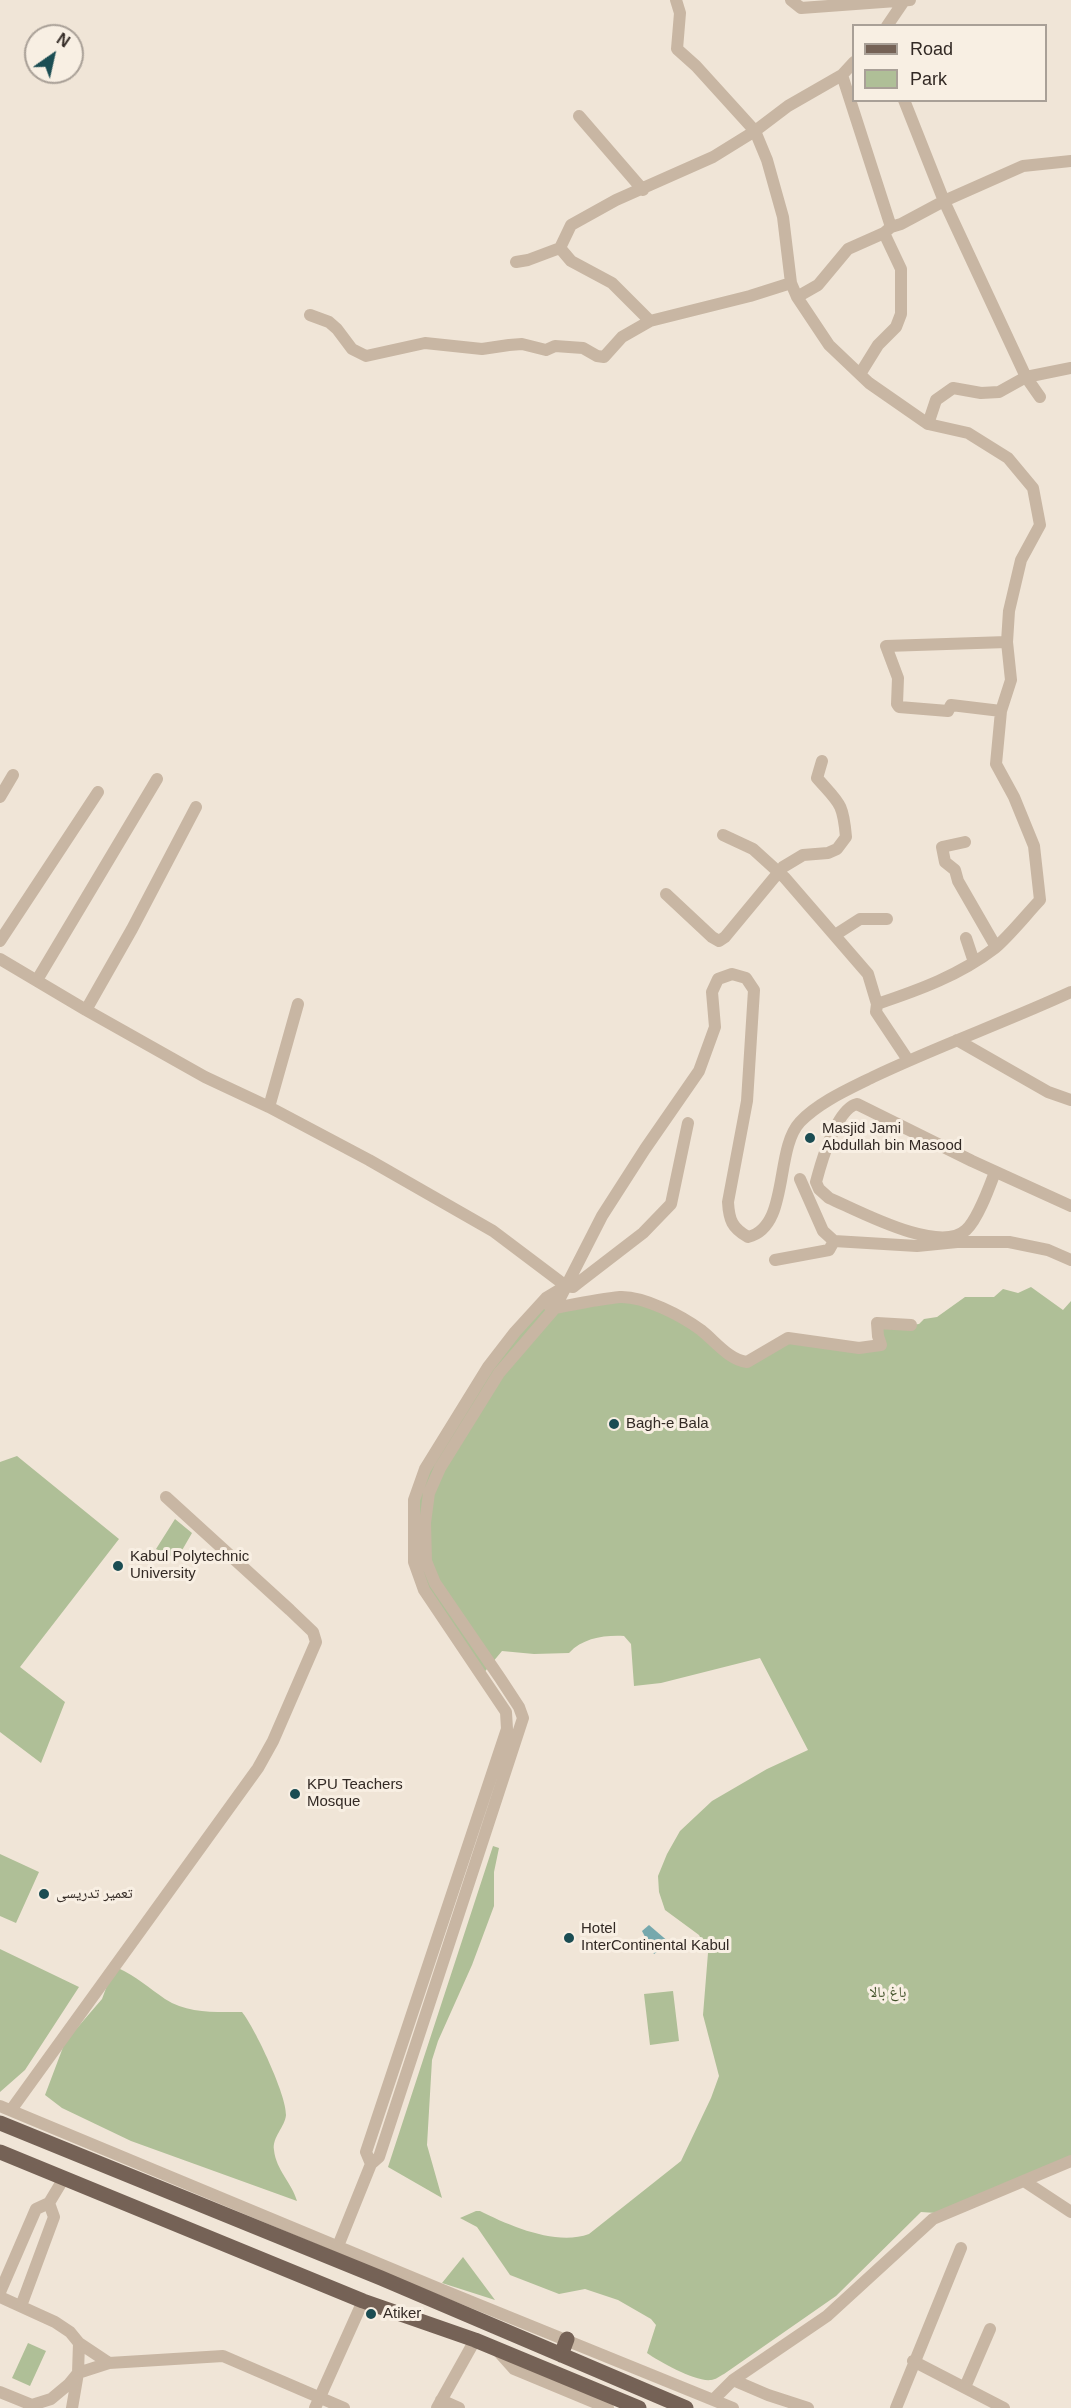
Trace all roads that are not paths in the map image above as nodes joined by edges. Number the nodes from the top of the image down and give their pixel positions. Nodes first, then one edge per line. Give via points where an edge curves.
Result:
1 (676, 0) edge
2 (689, 0) edge
3 (791, 0) edge
4 (907, 1) edge
5 (680, 13) junction
6 (889, 24) edge
7 (852, 64) edge
8 (842, 75) junction
9 (905, 102) edge
10 (579, 116) dead end
11 (755, 131) junction
12 (1071, 161) edge
13 (643, 190) junction
14 (944, 201) junction
15 (888, 230) junction
16 (560, 248) junction
17 (516, 262) dead end
18 (790, 283) junction
19 (797, 297) junction
20 (310, 315) dead end
21 (650, 321) junction
22 (1071, 368) edge
23 (860, 374) junction
24 (1026, 377) junction
25 (1040, 397) dead end
26 (928, 424) junction
27 (1007, 642) junction
28 (1001, 711) junction
29 (822, 760) dead end
30 (13, 776) dead end
31 (157, 779) dead end
32 (98, 792) dead end
33 (0, 796) edge
34 (196, 807) dead end
35 (723, 835) dead end
36 (965, 843) dead end
37 (778, 873) junction
38 (666, 894) dead end
39 (888, 920) dead end
40 (835, 935) junction
41 (966, 938) dead end
42 (0, 941) edge
43 (996, 947) junction
44 (0, 959) edge
45 (974, 962) junction
46 (37, 980) junction
47 (1071, 992) edge
48 (877, 1004) junction
49 (298, 1005) dead end
50 (86, 1010) junction
51 (957, 1040) junction
52 (908, 1060) junction
53 (1071, 1100) edge
54 (269, 1107) junction
55 (688, 1123) dead end
56 (995, 1172) junction
57 (800, 1179) dead end
58 (1071, 1206) edge
59 (834, 1241) junction
60 (775, 1260) dead end
61 (1071, 1260) edge
62 (566, 1286) junction
63 (540, 1305) junction
64 (555, 1308) junction
65 (911, 1325) dead end
66 (166, 1497) dead end
67 (500, 1678) junction
68 (490, 1686) junction
69 (486, 1811) junction
70 (6, 2108) edge
71 (0, 2123) edge
72 (0, 2152) edge
73 (1071, 2161) edge
74 (64, 2178) junction
75 (1024, 2181) junction
76 (49, 2203) junction
77 (1071, 2212) edge
78 (338, 2246) junction
79 (961, 2248) dead end
80 (383, 2272) junction
81 (0, 2292) edge
82 (438, 2295) junction
83 (0, 2297) edge
84 (363, 2301) junction
85 (21, 2306) junction
86 (990, 2329) dead end
87 (567, 2339) junction
88 (475, 2340) junction
89 (78, 2343) junction
90 (496, 2349) junction
91 (561, 2355) junction
92 (913, 2361) junction
93 (109, 2362) junction
94 (78, 2373) junction
95 (733, 2380) junction
96 (965, 2387) junction
97 (0, 2392) edge
98 (713, 2400) junction
99 (317, 2403) edge
100 (439, 2404) edge
101 (72, 2408) edge
102 (344, 2408) edge
103 (459, 2408) edge
104 (608, 2408) edge
105 (639, 2408) edge
106 (686, 2408) edge
107 (733, 2408) edge
108 (808, 2408) edge
109 (896, 2408) edge
110 (1004, 2408) edge

1 - 5 street
2 - 5 street
3 - 4 street via 801,8
4 - 6 street
5 - 11 street via 677,49
7 - 8 street
8 - 11 street via 788,106
8 - 15 street
9 - 14 street
10 - 13 street
11 - 13 street via 713,157
11 - 18 street via 783,217
12 - 14 street via 1023,166
13 - 16 street via 571,225
14 - 15 street
14 - 24 street
15 - 19 street via 848,249 818,285
15 - 23 street via 901,269 901,314 896,327 878,345
16 - 17 street
16 - 21 street via 571,261 612,283
18 - 19 street
18 - 21 street
19 - 23 street via 829,345
20 - 21 street via 329,322 352,349 366,356 425,343 482,350 516,345 546,350 555,346 583,348 604,357 622,337
22 - 24 street
23 - 26 street
24 - 25 street
24 - 26 street via 999,392 953,388 936,400
26 - 27 street via 968,433 1008,458 1033,488 1040,525 1021,560 1009,611
27 - 28 street via 1011,680
27 - 28 street via 886,646 898,678 899,707 948,711 951,705
28 - 43 street via 996,764 1034,846 1040,900
29 - 37 street via 817,778 841,804 846,837 837,849 803,855
30 - 33 street
31 - 46 street
32 - 42 street
34 - 50 street
35 - 37 street via 753,849
36 - 43 street via 942,847 945,862 955,870
37 - 38 street via 719,941
37 - 40 street
39 - 40 street via 860,919
40 - 48 street via 868,974
41 - 45 street
43 - 45 street
44 - 46 street
45 - 48 street via 928,987
46 - 50 street
47 - 51 street
48 - 52 street via 876,1012
49 - 54 street
50 - 54 street via 205,1077
51 - 52 street
51 - 53 street via 1048,1092
52 - 62 street via 838,1094 802,1120 790,1138 769,1224 758,1235 748,1237 735,1230 728,1202 747,1101 754,990 746,978 732,974 718,979 712,992 715,1027 699,1071 602,1216
54 - 62 street via 492,1231
55 - 62 street via 671,1204 635,1239 573,1287
56 - 56 street via 965,1231 936,1238 908,1233 829,1198 816,1182 834,1132 848,1110 857,1104
56 - 58 street
57 - 59 street via 823,1231
59 - 60 street via 829,1250
59 - 61 street via 917,1246 1010,1242 1048,1250
62 - 63 street
62 - 64 street
63 - 64 street
63 - 68 street via 488,1367 425,1469 414,1500 414,1562 424,1590
64 - 65 street via 620,1297 636,1299 688,1322 735,1358 747,1362 788,1338 859,1348 882,1345 877,1323
64 - 67 street via 499,1372 429,1493 426,1561 435,1583
66 - 70 street via 313,1632 316,1642 258,1768
67 - 68 street
67 - 69 street via 523,1718
68 - 69 street via 506,1712 507,1729
69 - 78 street via 366,2152 371,2164
70 - 78 street
71 - 80 main road
72 - 74 main road
73 - 75 street
74 - 76 street
74 - 84 main road
75 - 77 street
75 - 95 street via 933,2219 827,2316
76 - 81 street via 36,2210
76 - 85 street via 54,2217
78 - 80 street
79 - 92 street
80 - 82 main road
82 - 87 street
82 - 91 main road
83 - 85 street
84 - 88 main road
84 - 99 street
85 - 89 street via 55,2322
86 - 96 street
87 - 91 main road
87 - 98 street
88 - 90 main road
88 - 100 street
89 - 93 street
89 - 94 street
90 - 104 street via 514,2369
90 - 105 main road
91 - 106 main road
92 - 96 street
92 - 109 street
93 - 94 street
93 - 99 street via 225,2356
94 - 97 street via 61,2392 39,2404 32,2405
94 - 101 street
95 - 98 street
95 - 108 street
96 - 110 street
98 - 107 street
99 - 102 street
100 - 103 street

